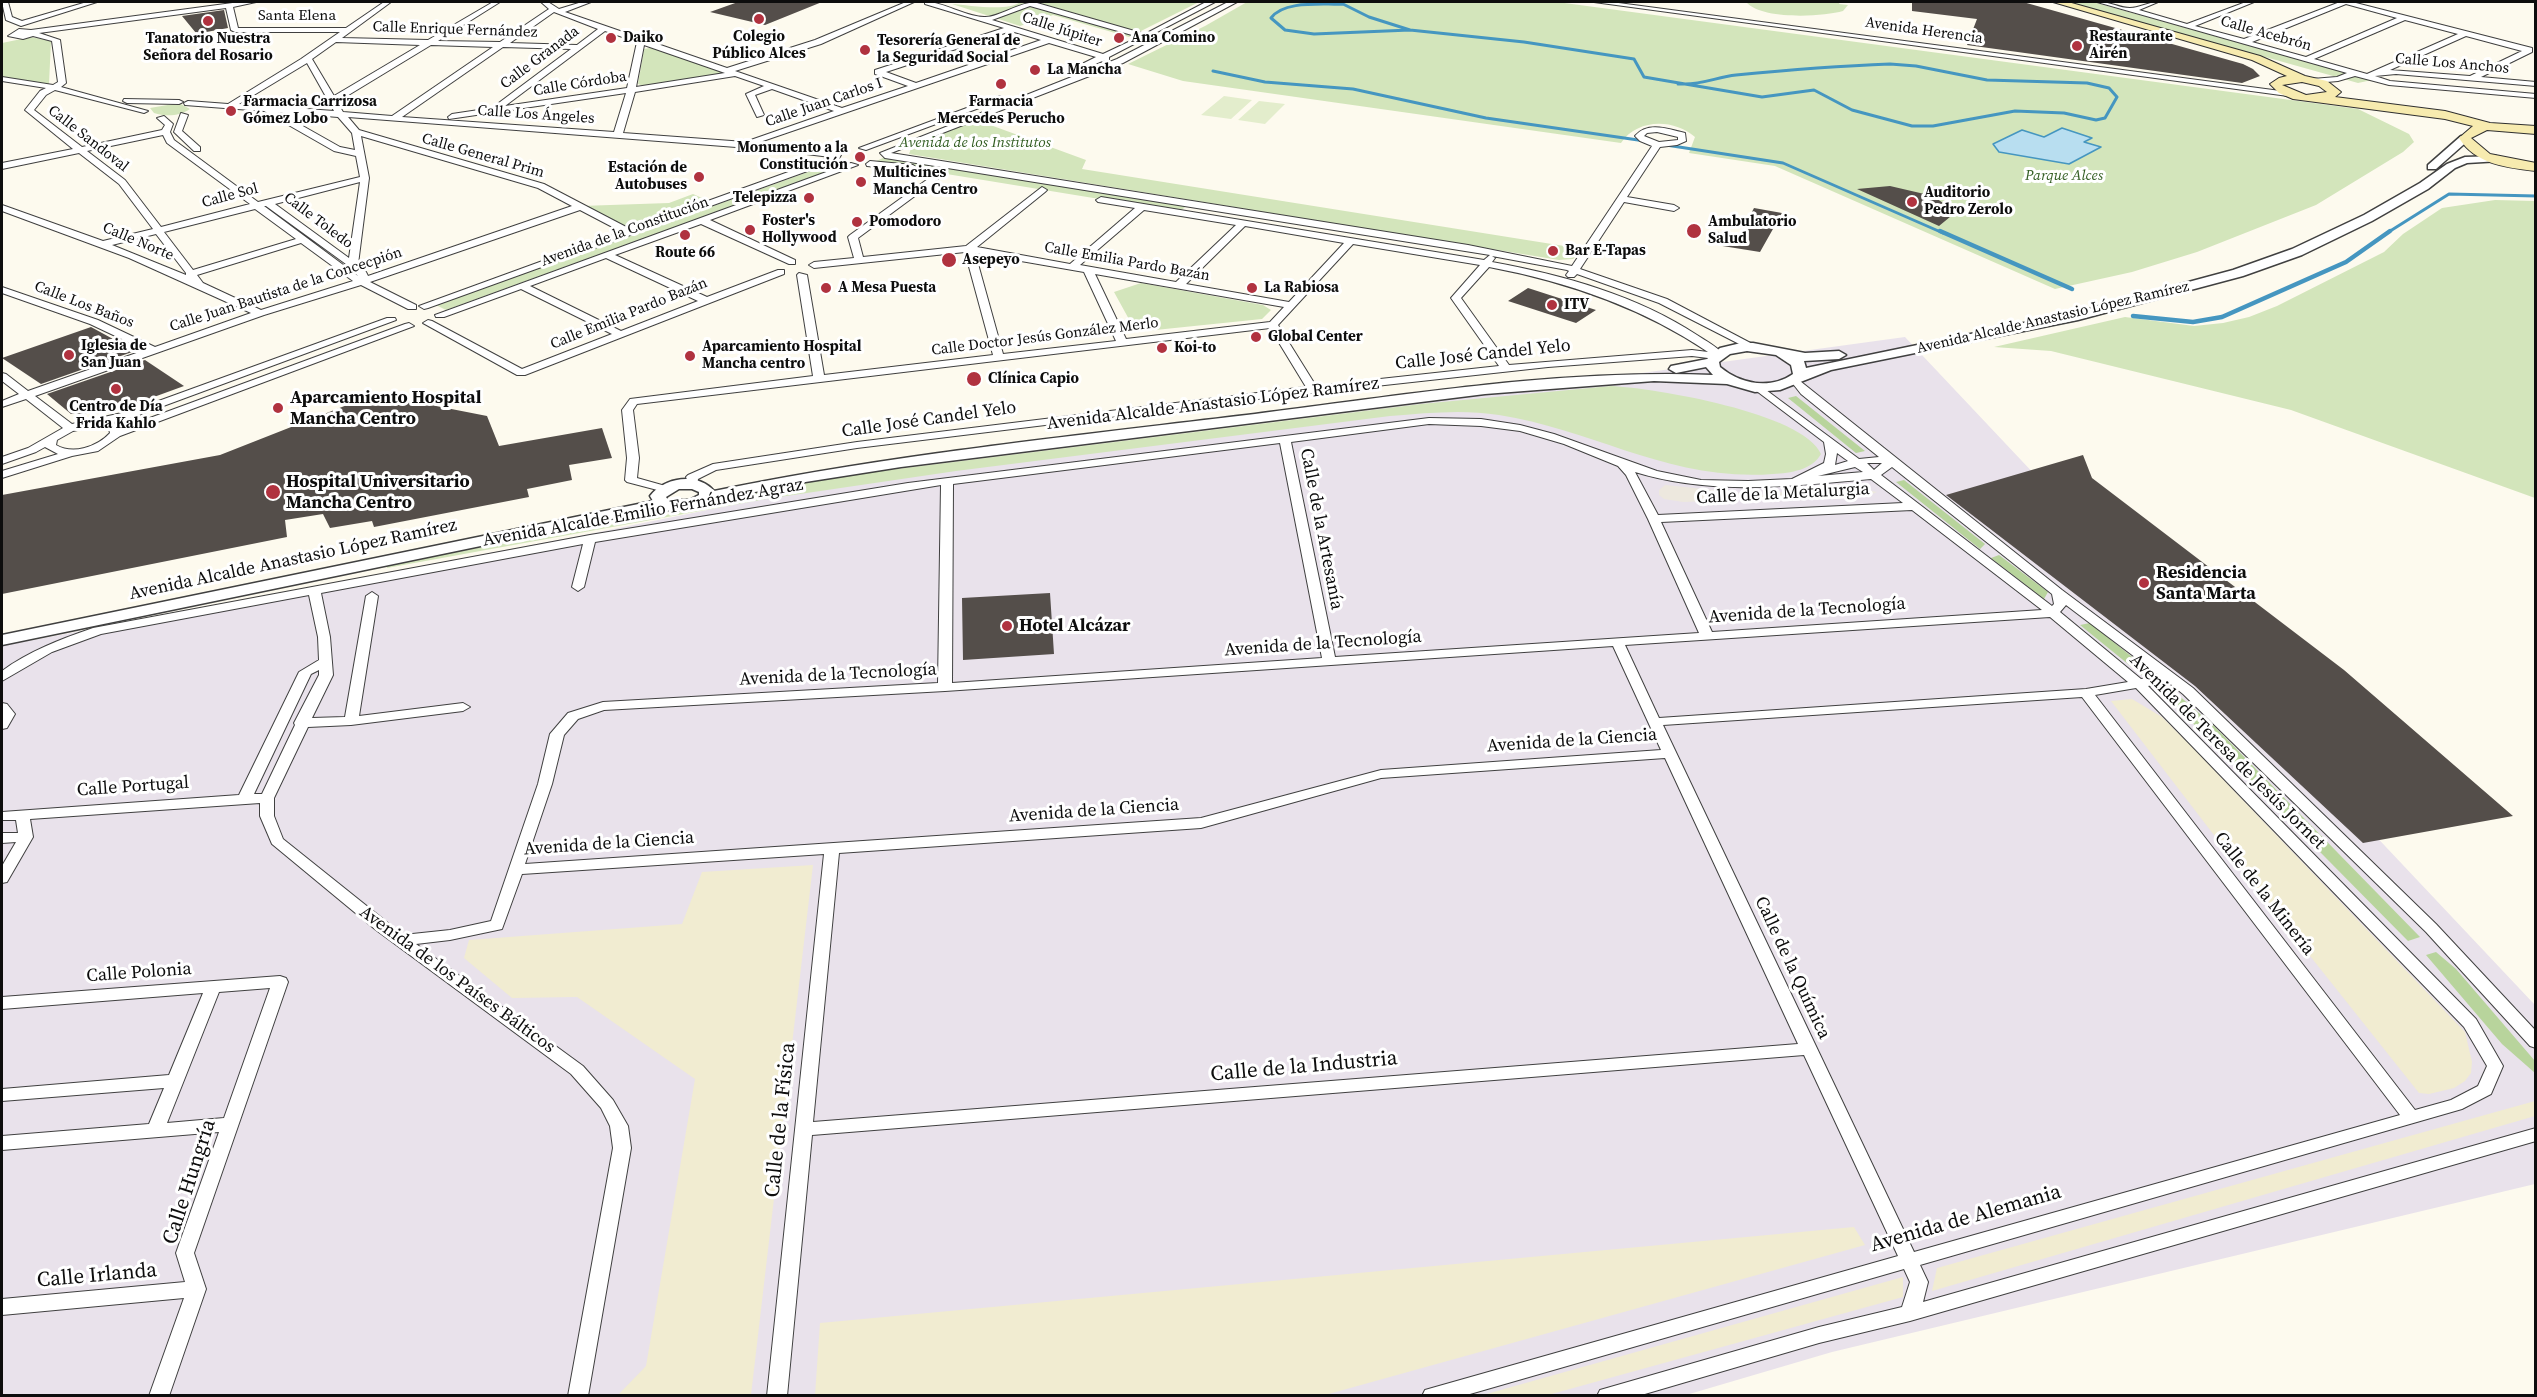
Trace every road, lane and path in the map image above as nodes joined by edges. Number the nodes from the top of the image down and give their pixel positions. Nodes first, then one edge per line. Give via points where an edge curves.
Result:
1 (5, 2) edge
2 (93, 2) edge
3 (252, 2) edge
4 (388, 2) edge
5 (497, 2) edge
6 (544, 2) edge
7 (588, 2) edge
8 (911, 2) edge
9 (928, 2) edge
10 (1211, 2) edge
11 (1233, 2) edge
12 (1598, 2) edge
13 (2058, 2) edge
14 (2101, 2) edge
15 (2155, 2) edge
16 (2251, 2) edge
17 (2345, 2) edge
18 (2361, 2) edge
19 (1033, 3) edge
20 (229, 5) junction
21 (556, 10) junction
22 (2132, 10) junction
23 (2405, 17) junction
24 (5, 18) edge
25 (985, 20) junction
26 (2187, 26) junction
27 (21, 28) junction
28 (604, 28) junction
29 (1012, 28) junction
30 (349, 30) junction
31 (2466, 33) junction
32 (32, 34) junction
33 (12, 36) junction
34 (1145, 36) junction
35 (2, 39) edge
36 (333, 40) junction
37 (641, 40) junction
38 (1049, 40) junction
39 (430, 42) junction
40 (2244, 42) junction
41 (503, 44) junction
42 (577, 47) junction
43 (2529, 51) junction
44 (2520, 54) junction
45 (1104, 57) junction
46 (308, 58) junction
47 (2535, 58) edge
48 (2307, 59) junction
49 (1120, 61) junction
50 (735, 72) junction
51 (2380, 72) junction
52 (2355, 73) junction
53 (2367, 76) junction
54 (2281, 78) junction
55 (2471, 78) junction
56 (2, 79) edge
57 (62, 83) junction
58 (2535, 84) edge
59 (773, 86) junction
60 (917, 86) junction
61 (53, 87) junction
62 (2333, 87) junction
63 (2246, 88) junction
64 (632, 90) junction
65 (2288, 94) junction
66 (2535, 96) edge
67 (2315, 98) junction
68 (333, 101) junction
69 (184, 102) junction
70 (2354, 103) junction
71 (232, 105) junction
72 (265, 108) junction
73 (144, 111) junction
74 (493, 111) junction
75 (842, 111) junction
76 (2424, 112) junction
77 (188, 113) junction
78 (340, 114) junction
79 (760, 115) dead end
80 (161, 118) junction
81 (393, 119) junction
82 (426, 121) junction
83 (2491, 127) junction
84 (2535, 130) edge
85 (166, 132) junction
86 (356, 132) junction
87 (618, 135) junction
88 (2467, 135) junction
89 (913, 143) junction
90 (744, 145) junction
91 (1658, 145) dead end
92 (84, 150) junction
93 (856, 150) junction
94 (360, 154) junction
95 (884, 154) junction
96 (836, 157) junction
97 (2496, 159) junction
98 (918, 162) junction
99 (870, 164) junction
100 (854, 165) junction
101 (2, 166) edge
102 (2535, 167) edge
103 (942, 173) junction
104 (365, 178) junction
105 (1042, 190) junction
106 (1621, 199) junction
107 (267, 202) junction
108 (1189, 204) junction
109 (256, 205) junction
110 (581, 206) junction
111 (1142, 207) junction
112 (1674, 207) dead end
113 (2, 208) edge
114 (1179, 212) junction
115 (701, 220) junction
116 (1243, 223) junction
117 (160, 230) junction
118 (630, 232) junction
119 (302, 240) junction
120 (1351, 241) junction
121 (104, 244) junction
122 (969, 249) junction
123 (1494, 253) junction
124 (607, 255) junction
125 (859, 260) junction
126 (792, 262) junction
127 (1485, 263) junction
128 (353, 265) junction
129 (814, 265) junction
130 (1071, 268) junction
131 (1088, 270) junction
132 (1577, 270) junction
133 (781, 272) junction
134 (190, 274) junction
135 (802, 275) junction
136 (1566, 280) junction
137 (364, 281) junction
138 (198, 283) junction
139 (523, 285) junction
140 (1178, 286) junction
141 (2, 290) edge
142 (705, 300) junction
143 (1292, 305) junction
144 (424, 306) junction
145 (411, 307) junction
146 (260, 313) junction
147 (440, 315) junction
148 (392, 320) junction
149 (428, 323) junction
150 (1274, 325) junction
151 (409, 326) junction
152 (620, 334) junction
153 (1122, 343) junction
154 (1753, 347) junction
155 (154, 350) junction
156 (1780, 352) junction
157 (999, 357) junction
158 (1715, 357) junction
159 (1506, 368) junction
160 (2, 376) edge
161 (819, 378) junction
162 (1797, 378) junction
163 (1728, 380) junction
164 (1758, 387) junction
165 (1313, 390) junction
166 (27, 395) junction
167 (2, 404) edge
168 (96, 423) junction
169 (70, 428) junction
170 (116, 434) junction
171 (52, 438) junction
172 (1284, 438) junction
173 (1829, 441) junction
174 (77, 452) junction
175 (1891, 460) junction
176 (2, 461) edge
177 (1622, 463) junction
178 (1857, 463) junction
179 (1818, 473) junction
180 (2, 475) edge
181 (1873, 475) junction
182 (947, 481) junction
183 (1794, 482) junction
184 (700, 489) junction
185 (662, 497) junction
186 (1913, 506) junction
187 (1654, 519) junction
188 (590, 539) junction
189 (578, 587) dead end
190 (314, 591) junction
191 (2058, 593) junction
192 (372, 596) dead end
193 (2052, 613) junction
194 (2, 631) edge
195 (1707, 636) junction
196 (2, 640) edge
197 (1617, 642) junction
198 (1329, 661) junction
199 (325, 662) junction
200 (2, 677) edge
201 (2172, 678) junction
202 (2140, 685) junction
203 (945, 687) junction
204 (2086, 693) junction
205 (2, 707) edge
206 (463, 707) dead end
207 (351, 721) junction
208 (1654, 722) junction
209 (301, 723) junction
210 (2, 725) edge
211 (1668, 754) junction
212 (267, 798) junction
213 (244, 800) junction
214 (22, 814) junction
215 (2, 816) edge
216 (26, 837) junction
217 (2, 838) edge
218 (832, 848) junction
219 (515, 870) junction
220 (2, 878) edge
221 (402, 940) junction
222 (280, 982) joint
223 (213, 988) junction
224 (2, 1003) edge
225 (2535, 1042) edge
226 (1808, 1050) junction
227 (2495, 1066) joint
228 (175, 1081) junction
229 (2, 1095) edge
230 (2412, 1118) junction
231 (232, 1124) junction
232 (802, 1129) junction
233 (155, 1130) junction
234 (2535, 1134) edge
235 (2, 1143) edge
236 (1909, 1260) junction
237 (197, 1289) junction
238 (2, 1307) edge
239 (1910, 1313) junction
240 (159, 1395) edge
241 (578, 1395) edge
242 (777, 1395) edge
243 (1432, 1395) edge
244 (1607, 1395) edge

1 - 24 street
2 - 27 street
3 - 20 street
4 - 30 street
5 - 39 street
6 - 21 street
7 - 21 street
8 - 50 street, Calle Córdoba
9 - 25 street, Calle Júpiter
10 - 34 street
11 - 49 street
12 - 63 street, Avenida Herencia
13 - 54 main road via 2256,57
14 - 22 street, Calle Acebrón
15 - 22 street
16 - 26 street
17 - 23 street
17 - 40 street
18 - 43 street via 2530,46
19 - 25 street
19 - 34 street
20 - 30 street, Santa Elena via 235,30
20 - 32 street
21 - 28 street
21 - 41 street
22 - 26 street, Calle Acebrón
23 - 31 street
23 - 48 street
24 - 27 street
25 - 29 street, Calle Júpiter
26 - 40 street, Calle Acebrón
27 - 32 street
27 - 33 street
28 - 37 street
28 - 42 street, Calle Granada
29 - 38 street, Calle Júpiter
29 - 60 street via 878,72
30 - 36 street
31 - 43 street
31 - 51 street
32 - 33 street
32 - 57 street via 56,40
33 - 35 street
34 - 45 street
36 - 39 street, Calle Enrique Fernández
36 - 46 street
37 - 50 street
37 - 64 street
38 - 45 street, Calle Júpiter
38 - 60 street, Calle Juan Carlos I
39 - 41 street, Calle Enrique Fernández
39 - 68 street
40 - 48 street, Calle Acebrón
41 - 42 street, Calle Enrique Fernández
41 - 81 street
42 - 74 street, Calle Granada
43 - 44 street
44 - 47 street, Calle Los Anchos
44 - 55 street
45 - 49 street, Calle Júpiter
45 - 93 street
46 - 68 street
46 - 71 street
48 - 52 street, Calle Acebrón
49 - 89 street
50 - 59 street
50 - 64 street, Calle Córdoba
51 - 53 street, Calle Los Anchos
51 - 55 street, Calle Los Anchos
52 - 53 street, Calle Acebrón
52 - 62 street
53 - 66 street, Calle Acebrón via 2389,83
54 - 62 main road
54 - 63 street, Avenida Herencia
54 - 65 main road via 2277,87
55 - 58 street, Calle Los Anchos
56 - 61 street
57 - 61 street, Calle Sandoval
57 - 69 street, Calle Los Ángeles via 107,99
59 - 75 street
59 - 79 street via 750,94
60 - 75 street, Calle Juan Carlos I
61 - 73 street
61 - 92 street, Calle Sandoval via 29,110
62 - 67 main road
62 - 70 main road
63 - 65 street, Avenida Herencia
64 - 74 street, Calle Córdoba
64 - 87 street
65 - 67 main road
67 - 70 main road
68 - 78 street
69 - 71 street, Calle Los Ángeles
69 - 73 street via 152,104
69 - 77 street via 195,106
70 - 76 main road
71 - 72 street, Calle Los Ángeles
71 - 77 street, Calle Los Ángeles
72 - 78 street, Calle Los Ángeles
72 - 94 street via 337,149
73 - 80 street
74 - 82 street, Calle Córdoba
75 - 90 street, Calle Juan Carlos I
76 - 83 main road
76 - 88 main road
77 - 80 street, Calle Los Ángeles
77 - 107 street, Calle Toledo via 178,129 184,140
78 - 81 street, Calle Los Ángeles
78 - 86 street
80 - 85 street, Calle Toledo via 169,124
81 - 82 street, Calle Los Ángeles
82 - 87 street, Calle Los Ángeles
83 - 84 main road
83 - 88 main road
85 - 92 street
85 - 109 street, Calle Toledo via 170,141
86 - 94 street
86 - 110 street, Calle General Prim via 541,186
87 - 90 street, Calle Los Ángeles
88 - 97 main road via 2470,147
88 - 156 street, Avenida Alcalde Anastasio López Ramírez via 2450,154 2418,178 2359,213 2217,271 2056,312 1864,351 1824,357
89 - 95 street
89 - 98 street via 909,153
90 - 96 street, Calle Los Ángeles
91 - 106 street
92 - 101 street
92 - 117 street, Calle Sandoval via 122,182
93 - 95 street
93 - 96 street, Avenida de la Constitución
94 - 104 street
95 - 98 street
95 - 99 street
96 - 100 street via 841,163
96 - 118 street, Avenida de la Constitución
97 - 102 main road
97 - 162 street, Avenida Alcalde Anastasio López Ramírez via 2465,160 2451,166 2401,201 2335,235 2229,276 2078,316 1828,366
98 - 108 street
99 - 100 street
99 - 103 street
100 - 115 street, Avenida de la Constitución
103 - 105 street
103 - 125 street via 853,237
104 - 107 street, Calle Sol
104 - 128 street
105 - 111 street
105 - 122 street
106 - 112 street
106 - 132 street
107 - 109 street, Calle Sol
107 - 128 street, Calle Toledo
108 - 114 street
108 - 123 street
109 - 117 street, Calle Sol
109 - 119 street, Calle Toledo
110 - 118 street, Calle General Prim
110 - 137 street, Calle Juan Bautista de la Concecpión
111 - 114 street
111 - 130 street
113 - 121 street, Calle Norte
114 - 116 street
115 - 124 street, Avenida de la Constitución
115 - 126 street, Calle Emilia Pardo Bazán
116 - 120 street
116 - 140 street
117 - 121 street, Calle Sol
117 - 134 street, Calle Sandoval
118 - 144 street, Avenida de la Constitución
119 - 134 street
119 - 137 street, Calle Toledo
120 - 127 street
120 - 143 street
121 - 138 street, Calle Norte
122 - 125 street, Calle Emilia Pardo Bazán
122 - 130 street, Calle Emilia Pardo Bazán
122 - 157 street
123 - 127 street
123 - 132 street
124 - 139 street, Avenida de la Constitución
124 - 142 street
125 - 129 street, Calle Emilia Pardo Bazán
126 - 129 street, Calle Emilia Pardo Bazán
126 - 133 street via 782,266
127 - 136 street
127 - 159 street via 1456,298
128 - 137 street, Calle Toledo via 363,274
129 - 135 street via 812,271
130 - 131 street, Calle Emilia Pardo Bazán
131 - 140 street, Calle Emilia Pardo Bazán
131 - 153 street
132 - 136 street
132 - 154 street via 1663,301
133 - 135 street
133 - 142 street, Calle Emilia Pardo Bazán
134 - 138 street, Calle Sandoval
135 - 161 street
136 - 158 street via 1640,307 1686,332
137 - 145 street, Calle Toledo
137 - 146 street, Calle Juan Bautista de la Concecpión
138 - 146 street, Calle Norte
139 - 147 street, Avenida de la Constitución
139 - 152 street
140 - 143 street, Calle Emilia Pardo Bazán
141 - 155 street, Calle Los Baños via 93,322
142 - 152 street, Calle Emilia Pardo Bazán
143 - 150 street
144 - 145 street, Avenida de la Constitución
144 - 147 street via 439,310
145 - 148 street via 396,313
146 - 155 street, Calle Juan Bautista de la Concecpión
147 - 149 street, Avenida de la Constitución
148 - 151 street via 397,325
148 - 168 street via 135,413
149 - 151 street
149 - 152 street, Calle Emilia Pardo Bazán via 521,373
150 - 153 street, Calle Doctor Jesús González Merlo
150 - 165 street
151 - 170 street
153 - 157 street, Calle Doctor Jesús González Merlo
154 - 156 street, Avenida Alcalde Anastasio López Ramírez
154 - 158 street, Avenida Alcalde Anastasio López Ramírez via 1732,348
155 - 166 street, Calle Juan Bautista de la Concecpión
156 - 162 street via 1798,363
157 - 161 street, Calle Doctor Jesús González Merlo
158 - 159 street, Calle José Candel Yelo via 1692,353
158 - 163 street via 1719,374
158 - 184 street, Avenida Alcalde Anastasio López Ramírez via 1680,369 1481,383 889,455
159 - 165 street, Calle José Candel Yelo
160 - 166 street
161 - 185 street, Calle Doctor Jesús González Merlo via 634,401 627,410 633,458 631,480
162 - 164 street, Avenida Alcalde Anastasio López Ramírez via 1785,385
162 - 175 street, Avenida de Teresa de Jesús Jornet via 1805,392
163 - 164 street, Avenida Alcalde Anastasio López Ramírez
163 - 184 street, Avenida Alcalde Anastasio López Ramírez via 1654,377 1485,390
164 - 173 street, Avenida de Teresa de Jesús Jornet
165 - 184 street, Calle José Candel Yelo via 949,433 713,467 692,477
166 - 167 street, Calle Juan Bautista de la Concecpión
166 - 169 street
168 - 169 street
168 - 170 street via 114,427
169 - 171 street
170 - 174 street via 97,447
171 - 174 street via 50,446 54,449
171 - 176 street
172 - 177 street, Avenida Alcalde Emilio Fernández Agraz via 1429,421 1466,421 1535,431
172 - 182 street, Avenida Alcalde Emilio Fernández Agraz
172 - 198 street, Calle de la Artesanía
173 - 178 street, Avenida de Teresa de Jesús Jornet
173 - 179 street via 1829,465
174 - 180 street via 47,458
175 - 178 street
175 - 181 street
175 - 191 street, Avenida de Teresa de Jesús Jornet
177 - 183 street, Avenida Alcalde Emilio Fernández Agraz via 1674,479 1722,484
177 - 187 street
178 - 179 street
178 - 181 street, Avenida de Teresa de Jesús Jornet
179 - 183 street
181 - 183 street, Avenida Alcalde Emilio Fernández Agraz
181 - 186 street, Avenida de Teresa de Jesús Jornet
182 - 188 street, Avenida Alcalde Emilio Fernández Agraz
182 - 203 street
184 - 185 street via 678,484
184 - 185 street via 701,502 682,507
185 - 194 street, Avenida Alcalde Anastasio López Ramírez
185 - 196 street, Avenida Alcalde Anastasio López Ramírez
186 - 187 street, Calle de la Metalurgia
186 - 193 street, Avenida de Teresa de Jesús Jornet
187 - 195 street
188 - 189 street
188 - 190 street, Avenida Alcalde Emilio Fernández Agraz
190 - 199 street
190 - 200 street, Avenida Alcalde Emilio Fernández Agraz via 99,631 59,643
191 - 193 street via 2060,605
191 - 201 street, Avenida de Teresa de Jesús Jornet
192 - 207 street
193 - 195 street, Avenida de la Tecnología
193 - 202 street, Avenida de Teresa de Jesús Jornet
195 - 197 street, Avenida de la Tecnología
197 - 198 street, Avenida de la Tecnología
197 - 208 street, Calle de la Química
198 - 203 street, Avenida de la Tecnología
199 - 209 street via 326,675
199 - 213 street via 306,672
201 - 202 street, Avenida de la Ciencia
201 - 225 street, Avenida de Teresa de Jesús Jornet via 2422,919
202 - 204 street, Avenida de la Ciencia
202 - 227 street, Avenida de Teresa de Jesús Jornet via 2470,1023
203 - 219 street, Avenida de la Tecnología via 603,706 573,716 557,734 545,784
204 - 208 street, Avenida de la Ciencia
204 - 230 street, Calle de la Minería
205 - 210 street via 8,714
206 - 207 street
207 - 209 street
208 - 211 street, Calle de la Química
209 - 212 street
211 - 218 street, Avenida de la Ciencia via 1380,774 1201,823
211 - 226 street, Calle de la Química
212 - 213 street, Calle Portugal
212 - 221 street, Avenida de los Países Bálticos via 267,816 277,841
213 - 214 street, Calle Portugal
214 - 215 street, Calle Portugal
214 - 216 street
216 - 217 street
216 - 220 street
218 - 219 street, Avenida de la Ciencia
218 - 232 street, Calle de la Física
219 - 221 street via 497,925
221 - 241 street, Avenida de los Países Bálticos via 577,1070 607,1104 619,1126 622,1148
222 - 223 street, Calle Polonia
222 - 231 street, Calle Hungría
223 - 224 street, Calle Polonia
223 - 228 street
226 - 232 street, Calle de la Industria
226 - 236 street, Calle de la Química
227 - 230 street, Avenida de Alemania via 2485,1090 2456,1105
228 - 229 street
228 - 233 street
230 - 236 street, Avenida de Alemania
231 - 233 street
231 - 237 street, Calle Hungría via 185,1253
232 - 242 street, Calle de la Física
233 - 235 street
234 - 239 street
236 - 239 street, Calle de la Química via 1919,1282
236 - 243 street, Avenida de Alemania
237 - 238 street, Calle Irlanda
237 - 240 street
239 - 244 street

